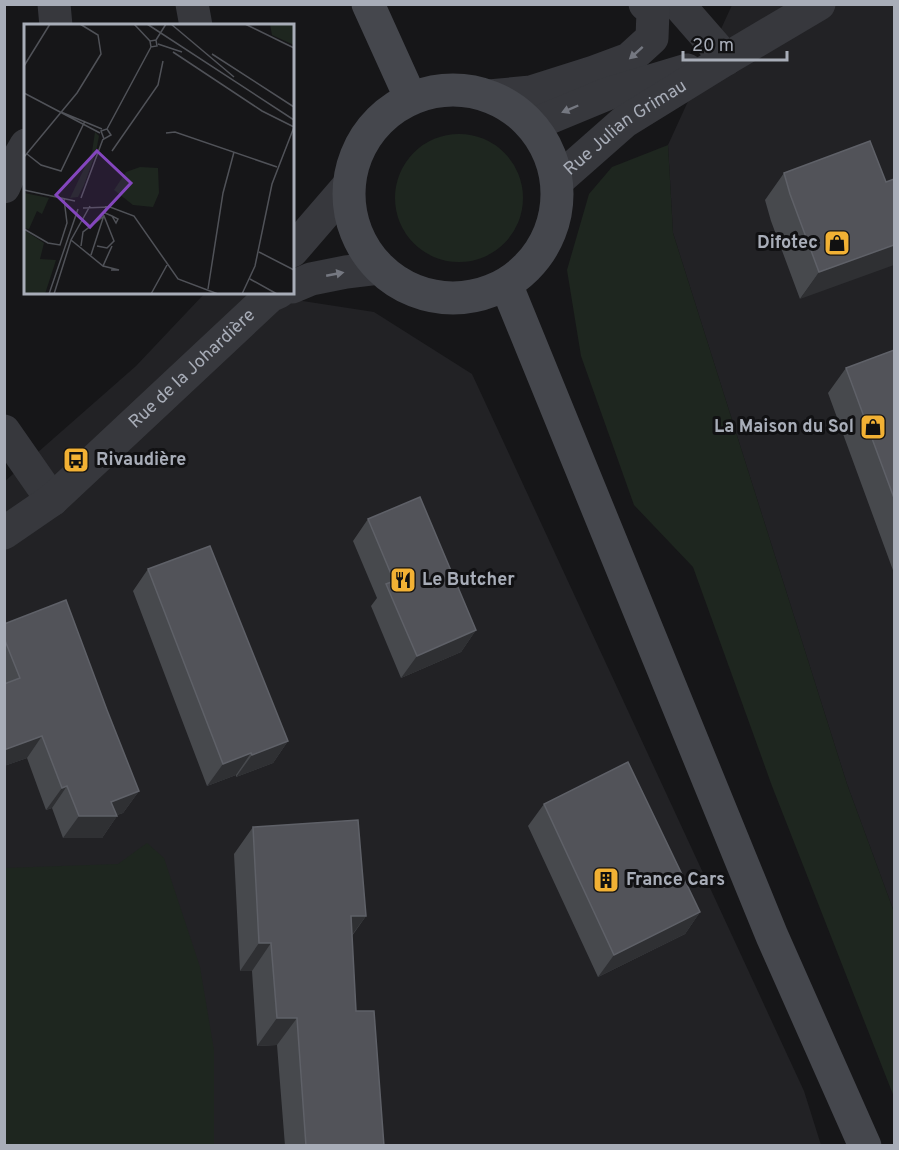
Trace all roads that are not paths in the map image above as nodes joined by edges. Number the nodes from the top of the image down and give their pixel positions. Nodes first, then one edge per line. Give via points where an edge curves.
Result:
1 (54, 4) edge
2 (192, 4) edge
3 (368, 4) edge
4 (645, 4) edge
5 (678, 4) edge
6 (819, 4) edge
7 (56, 24) edge
8 (196, 24) edge
9 (726, 58) junction
10 (489, 96) junction
11 (411, 99) junction
12 (532, 125) junction
13 (24, 148) edge
14 (557, 181) junction
15 (349, 185) junction
16 (4, 186) edge
17 (294, 248) edge
18 (379, 268) junction
19 (506, 284) junction
20 (294, 285) edge
21 (274, 294) edge
22 (4, 431) edge
23 (52, 500) junction
24 (4, 533) edge
25 (865, 1146) edge

1 - 7 street
2 - 8 street
3 - 11 main road
4 -> 10 street via 653,11 652,38 629,59 531,92
5 - 9 street
6 - 9 street, Rue Julian Grimau
9 -> 12 street, Rue Julian Grimau via 607,94
9 - 14 street, Rue Julian Grimau via 624,122
10 - 11 main road via 449,90
10 - 12 main road
11 - 15 main road via 375,125 362,143
12 - 14 main road via 548,151
13 - 16 street
14 - 19 main road via 557,206 547,241 529,266
15 - 17 street
15 - 18 main road via 352,221 358,238
18 - 19 main road via 411,290 449,299 469,298
20 -> 18 street, Rue de la Johardière
19 - 25 main road via 772,936
21 - 23 street, Rue de la Johardière
22 - 23 street
23 - 24 street, Rue de la Johardière

